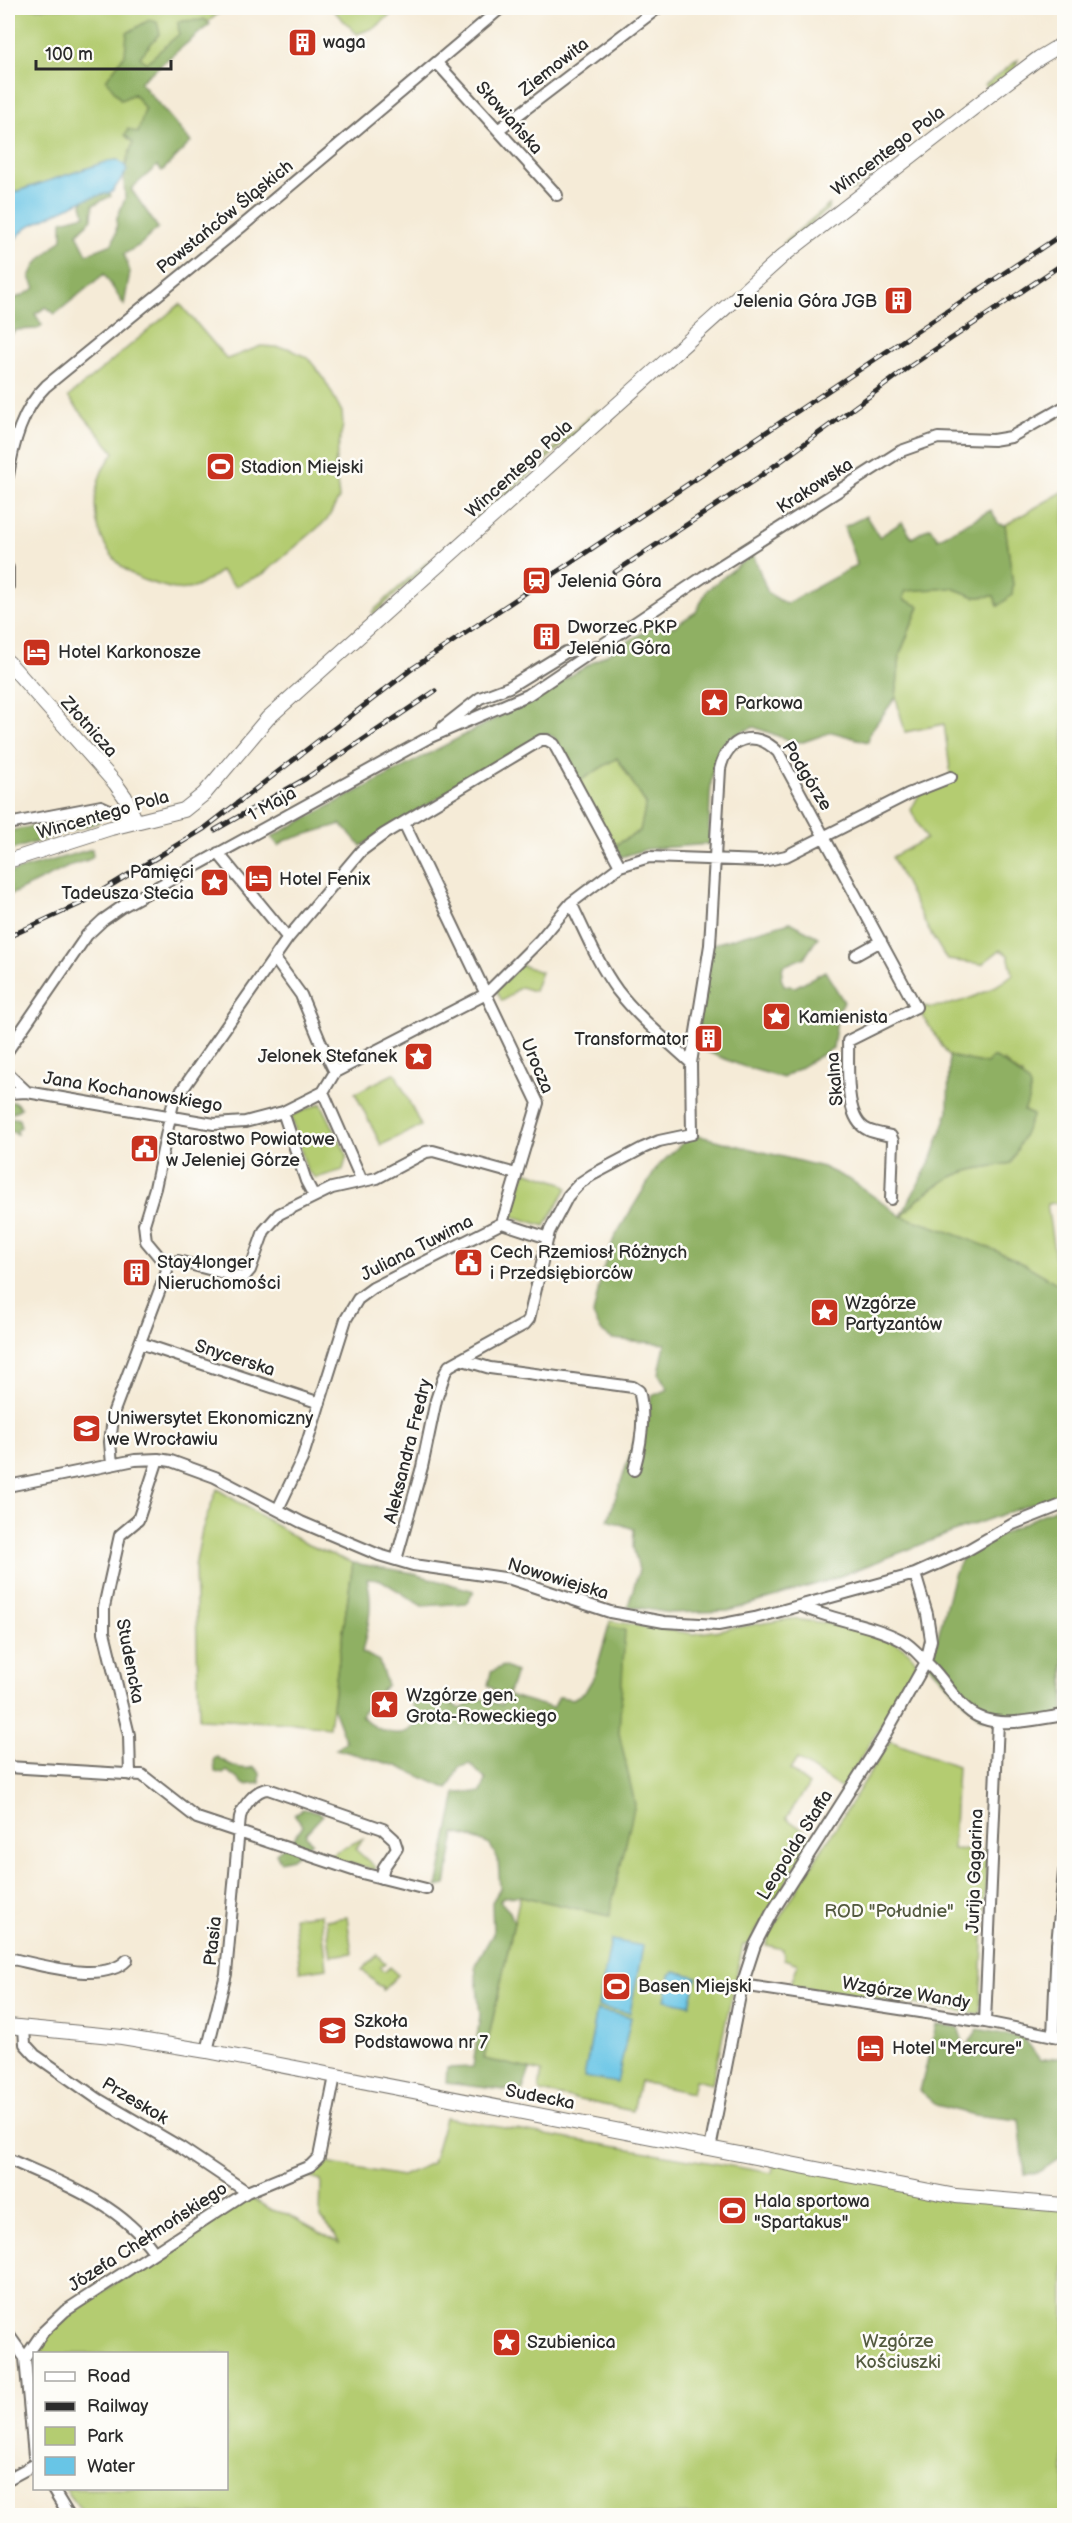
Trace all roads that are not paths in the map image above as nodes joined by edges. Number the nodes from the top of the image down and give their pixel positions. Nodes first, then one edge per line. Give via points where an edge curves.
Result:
1 (501, 8) edge
2 (658, 8) edge
3 (1065, 34) edge
4 (1065, 43) edge
5 (1039, 58) junction
6 (436, 63) junction
7 (498, 130) junction
8 (557, 195) dead end
9 (1065, 407) edge
10 (9, 459) edge
11 (8, 476) edge
12 (8, 568) edge
13 (8, 587) edge
14 (600, 645) junction
15 (8, 650) edge
16 (8, 661) edge
17 (428, 738) junction
18 (951, 777) dead end
19 (136, 822) junction
20 (8, 824) edge
21 (404, 824) junction
22 (825, 837) junction
23 (218, 853) junction
24 (8, 861) edge
25 (715, 861) junction
26 (620, 866) junction
27 (571, 903) junction
28 (288, 938) junction
29 (881, 941) junction
30 (856, 955) dead end
31 (275, 959) junction
32 (486, 994) junction
33 (848, 1041) joint
34 (8, 1050) edge
35 (691, 1063) junction
36 (335, 1072) junction
37 (10, 1076) edge
38 (27, 1092) junction
39 (322, 1092) junction
40 (8, 1093) edge
41 (283, 1112) junction
42 (170, 1116) junction
43 (516, 1174) junction
44 (362, 1181) junction
45 (314, 1196) junction
46 (891, 1198) dead end
47 (502, 1223) junction
48 (548, 1238) junction
49 (166, 1265) junction
50 (140, 1343) junction
51 (463, 1360) junction
52 (320, 1403) junction
53 (158, 1459) junction
54 (112, 1464) junction
55 (634, 1470) dead end
56 (8, 1486) edge
57 (1065, 1504) edge
58 (278, 1509) junction
59 (396, 1560) junction
60 (915, 1574) junction
61 (801, 1606) junction
62 (926, 1662) junction
63 (1065, 1715) edge
64 (998, 1722) junction
65 (8, 1767) edge
66 (130, 1775) junction
67 (238, 1831) junction
68 (1065, 1872) edge
69 (381, 1878) junction
70 (426, 1889) dead end
71 (8, 1958) edge
72 (128, 1960) dead end
73 (742, 1985) junction
74 (985, 2022) junction
75 (8, 2026) edge
76 (24, 2027) junction
77 (1053, 2036) junction
78 (1065, 2038) edge
79 (207, 2051) junction
80 (335, 2076) junction
81 (711, 2149) junction
82 (8, 2159) edge
83 (247, 2192) junction
84 (1065, 2205) edge
85 (154, 2252) junction
86 (8, 2334) edge
87 (25, 2358) junction
88 (33, 2445) edge
89 (33, 2466) edge
90 (8, 2479) edge
91 (53, 2490) edge
92 (69, 2516) edge

1 - 6 street, Powstańców Śląskich
2 - 7 street, Ziemowita
3 - 5 street, Wincentego Pola
4 - 5 street, Wincentego Pola
5 - 19 street, Wincentego Pola via 776,262 268,718 204,794 184,810
6 - 7 street, Słowiańska
6 - 10 street, Powstańców Śląskich via 46,386 27,409
7 - 8 street, Słowiańska
9 - 14 street, Krakowska via 1011,437 993,441 938,438 901,451
10 - 11 street, Powstańców Śląskich
12 - 13 street
14 - 17 street, 1 Maja via 528,694
14 - 17 street via 566,652 509,687 480,698
15 - 16 street
16 - 19 street, Złotnicza via 115,783
17 - 23 street, 1 Maja
18 - 22 street, Podgórze via 908,794
19 - 20 street via 101,806
19 - 24 street, Wincentego Pola
21 - 26 street via 541,740 547,740 554,744
21 - 28 street via 362,851
21 - 32 street, Urocza
22 - 25 street, Podgórze via 786,856 763,861
22 - 25 street, Podgórze via 778,752 758,739 744,740 730,748 722,761
22 - 29 street, Podgórze
23 - 28 street
23 - 34 street, 1 Maja via 123,906 97,925 75,949
25 - 26 street, Podgórze via 649,857
25 - 35 street, Podgórze via 710,945
26 - 27 street
27 - 32 street
27 - 35 street via 616,989
28 - 31 street
29 - 30 street
29 - 33 street, Podgórze via 916,1007
31 - 36 street via 301,994
31 - 42 street via 173,1103
32 - 36 street, Jana Kochanowskiego
32 - 43 street, Urocza via 537,1103
33 - 46 street, Skalna via 849,1098 855,1116 866,1130 891,1136 893,1141
35 - 48 street, Podgórze via 692,1134 659,1141 580,1183 558,1212
36 - 39 street, Jana Kochanowskiego
37 - 38 street, Jana Kochanowskiego
38 - 40 street, Jana Kochanowskiego
38 - 42 street, Jana Kochanowskiego
39 - 41 street, Jana Kochanowskiego
39 - 44 street
41 - 42 street, Jana Kochanowskiego via 228,1124
41 - 45 street
42 - 49 street via 144,1224 146,1241
43 - 44 street via 426,1152 377,1178
43 - 47 street, Urocza
44 - 45 street
45 - 49 street via 285,1210 268,1225 245,1277 178,1261
47 - 48 street
47 - 52 street, Juliana Tuwima via 358,1299 342,1328
48 - 51 street via 529,1319
49 - 50 street via 166,1277
50 - 52 street, Snycerska
50 - 54 street via 114,1411
51 - 55 street via 490,1368 633,1387 639,1391 642,1402
51 - 59 street, Aleksandra Fredry via 449,1366 439,1389
52 - 58 street, Juliana Tuwima via 302,1459
53 - 54 street, Nowowiejska
53 - 58 street, Nowowiejska via 194,1468
53 - 66 street, Studencka via 138,1520 120,1535 104,1607 104,1632 129,1735
54 - 56 street, Nowowiejska
57 - 60 street, Nowowiejska via 1013,1524
58 - 59 street, Nowowiejska via 334,1537
59 - 61 street, Nowowiejska via 511,1579 610,1612 664,1622 718,1625
60 - 61 street, Nowowiejska
60 - 62 street, Leopolda Staffa via 931,1640
61 - 62 street via 884,1632 917,1650
62 - 64 street via 968,1710
62 - 73 street, Leopolda Staffa via 771,1914 754,1945
63 - 64 street
64 - 74 street, Jurija Gagarina
65 - 66 street
66 - 67 street via 148,1778 197,1818
67 - 69 street
67 - 69 street, Ptasia via 243,1808 260,1790 268,1789 373,1824 390,1834 397,1848
67 - 79 street, Ptasia via 226,1974
68 - 77 street
69 - 70 street
71 - 72 street via 93,1973 116,1969
73 - 74 street, Wzgórze Wandy
73 - 81 street, Leopolda Staffa
74 - 77 street, Wzgórze Wandy
75 - 76 street, Sudecka
76 - 79 street, Sudecka
76 - 83 street, Przeskok via 25,2044 35,2055
77 - 78 street, Wzgórze Wandy
79 - 80 street, Sudecka
80 - 81 street, Sudecka
80 - 83 street, Józefa Chełmońskiego via 320,2157 310,2166
81 - 84 street, Sudecka via 956,2196
82 - 85 street via 89,2197 131,2226
83 - 85 street, Józefa Chełmońskiego
85 - 87 street, Józefa Chełmońskiego via 55,2318
86 - 87 street
87 - 88 street
89 - 90 street
91 - 92 street

